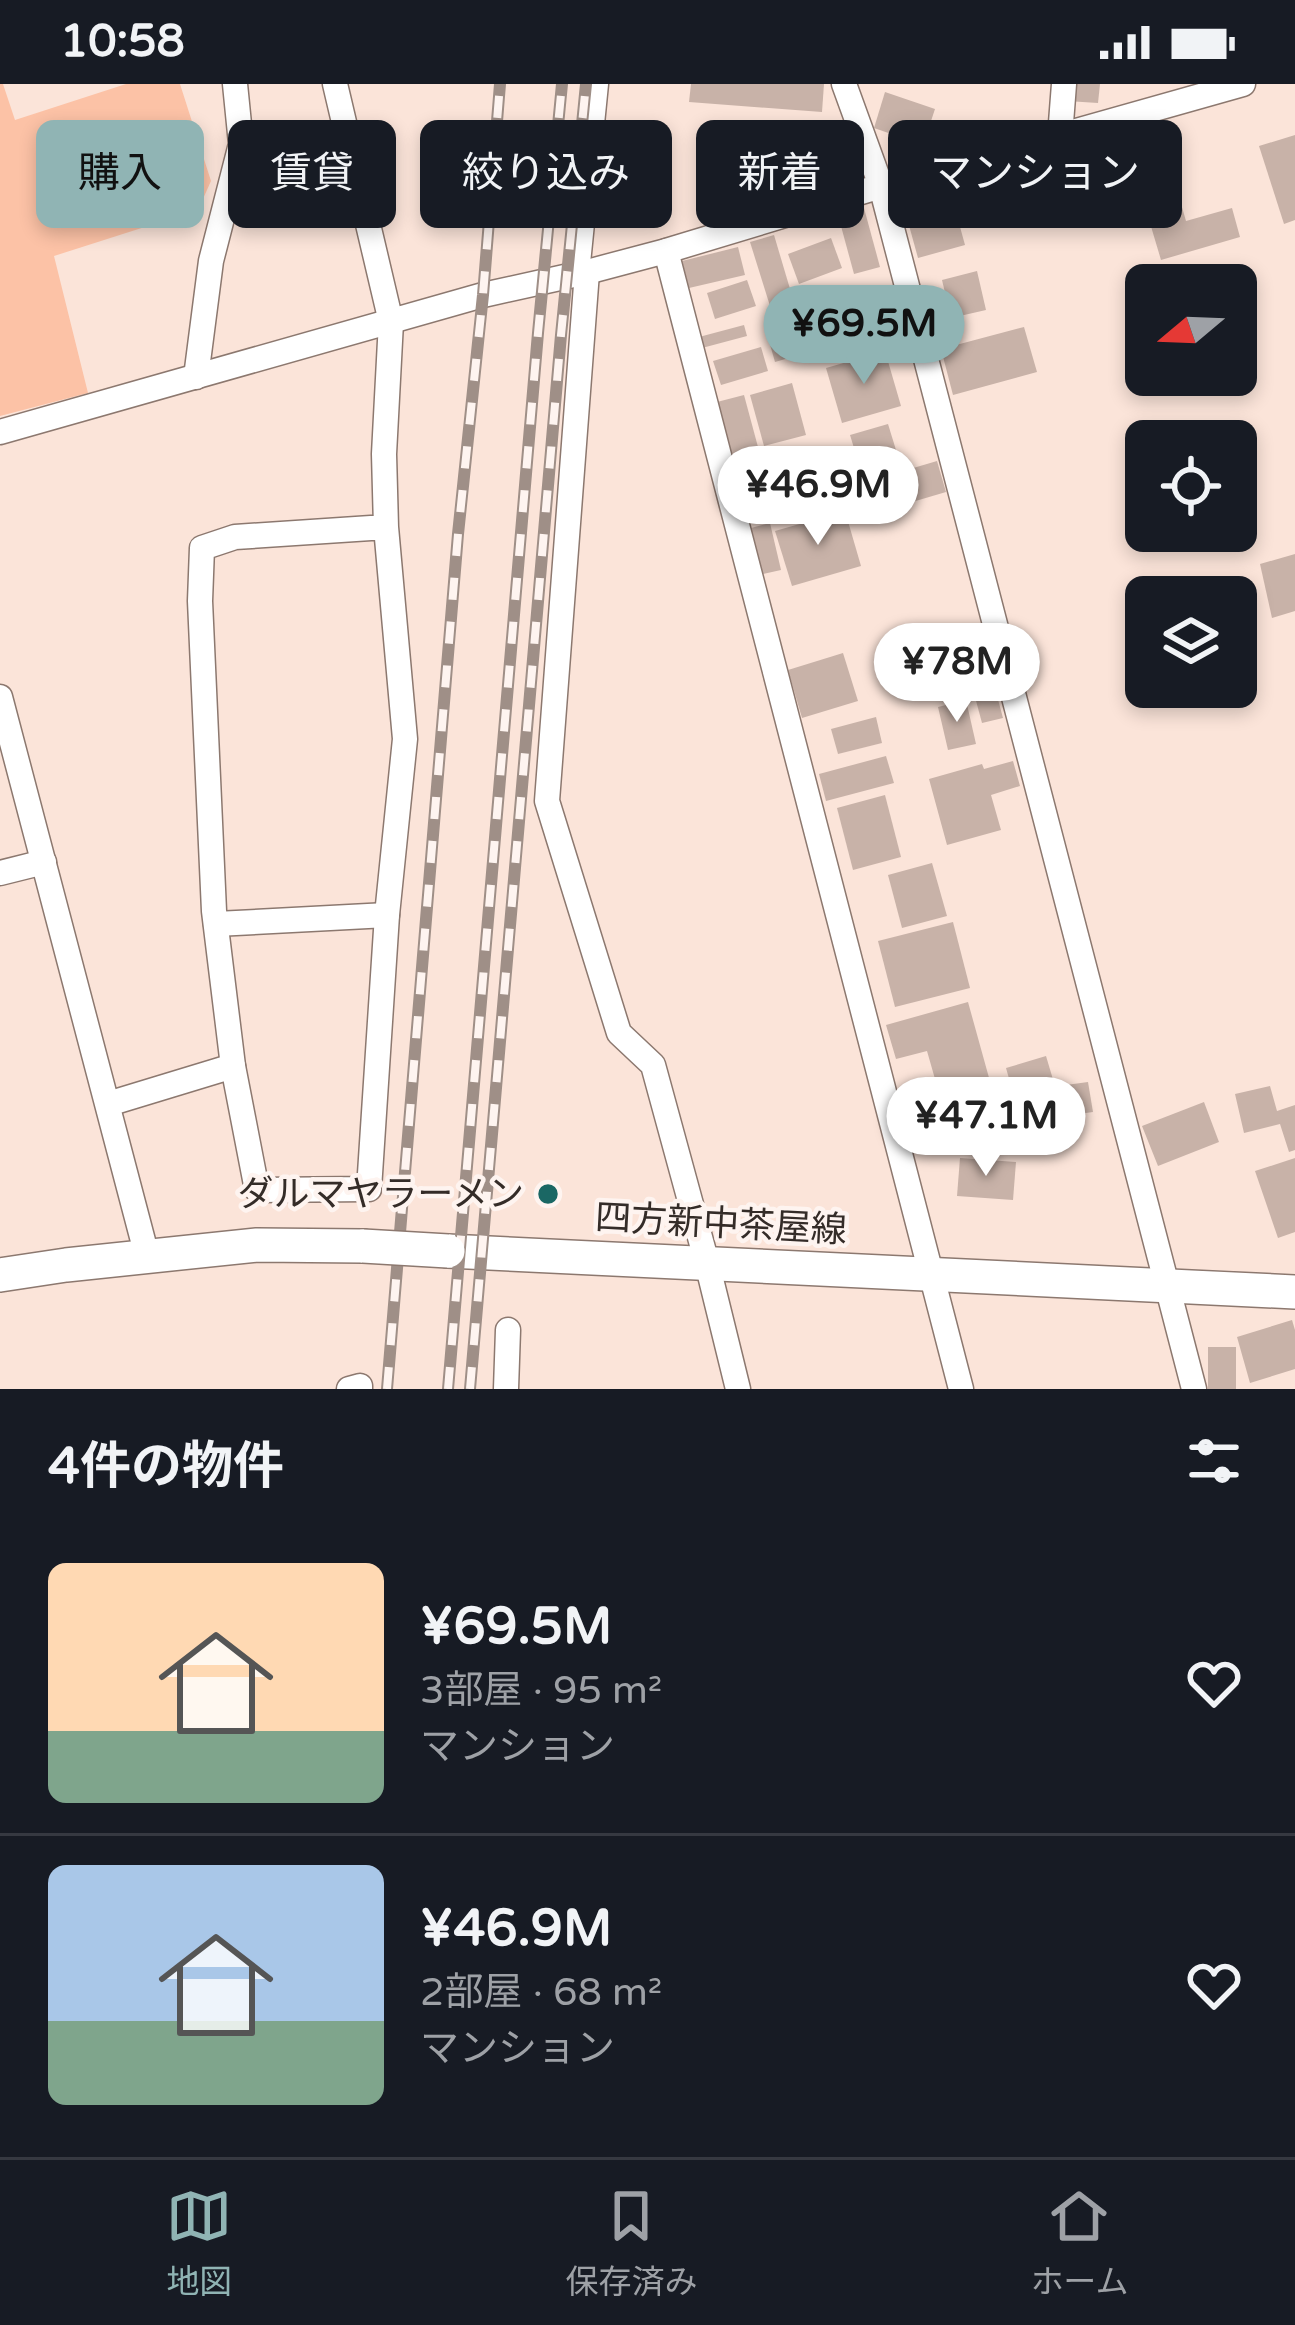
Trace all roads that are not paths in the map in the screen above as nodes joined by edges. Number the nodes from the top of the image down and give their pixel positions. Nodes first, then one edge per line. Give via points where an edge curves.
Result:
1 (235, 84) edge
2 (335, 84) edge
3 (596, 84) edge
4 (844, 84) edge
5 (1064, 84) edge
6 (1243, 84) edge
7 (1061, 120) edge
8 (1116, 120) edge
9 (888, 184) edge
10 (881, 186) junction
11 (666, 251) junction
12 (582, 273) junction
13 (391, 322) junction
14 (196, 376) junction
15 (0, 432) edge
16 (386, 527) junction
17 (0, 697) edge
18 (44, 862) junction
19 (0, 872) edge
20 (387, 915) junction
21 (216, 924) junction
22 (233, 1066) junction
23 (108, 1104) junction
24 (147, 1256) junction
25 (707, 1263) junction
26 (931, 1273) junction
27 (0, 1275) edge
28 (1168, 1286) junction
29 (1295, 1292) edge
30 (508, 1330) dead end
31 (349, 1389) edge
32 (360, 1389) edge
33 (506, 1389) edge
34 (738, 1389) edge
35 (962, 1389) edge
36 (1194, 1389) edge

1 - 14 street via 241,144 212,261
2 - 13 street
3 - 12 street
4 - 10 street
5 - 7 street
6 - 8 street
9 - 10 street
10 - 11 street
10 - 28 street
11 - 12 street
11 - 26 street
12 - 13 street
12 - 25 street via 547,801 619,1033 653,1065
13 - 14 street
13 - 16 street
14 - 15 street
16 - 20 street via 405,739
16 - 21 street via 235,537 202,548
17 - 18 street
18 - 19 street
18 - 23 street
20 - 21 street
20 - 22 street via 369,1189 257,1190
21 - 22 street
22 - 23 street
23 - 24 street
24 - 25 main road, 四方新中茶屋線, bridge via 363,1246
24 - 27 main road, 四方新中茶屋線
25 - 26 main road, 四方新中茶屋線
25 - 34 street
26 - 28 main road, 四方新中茶屋線
26 - 35 street
28 - 29 main road, 四方新中茶屋線
28 - 36 street
30 - 33 street
31 - 32 street

